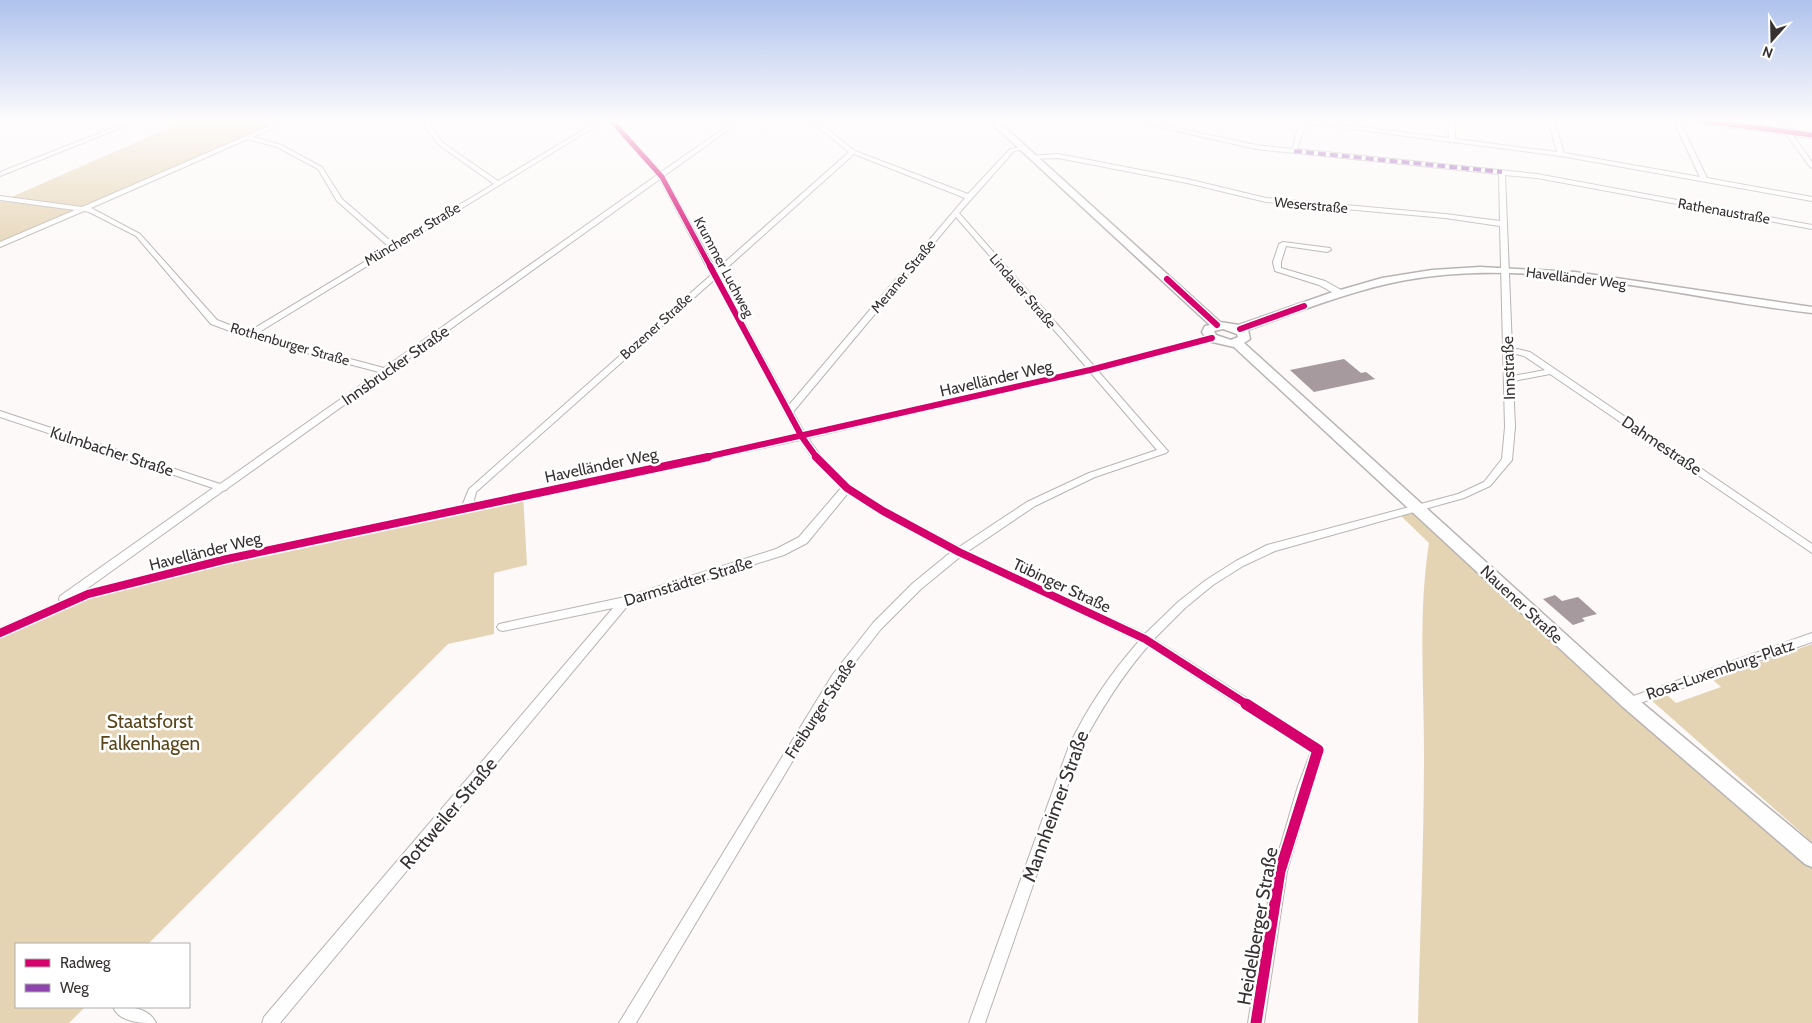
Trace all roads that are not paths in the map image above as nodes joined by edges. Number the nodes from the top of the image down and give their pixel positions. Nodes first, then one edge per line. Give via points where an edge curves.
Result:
1 (16, 168) edge
2 (175, 168) edge
3 (320, 168) edge
4 (474, 168) edge
5 (522, 168) edge
6 (654, 168) edge
7 (675, 168) edge
8 (835, 168) edge
9 (894, 168) edge
10 (996, 168) edge
11 (1044, 168) edge
12 (1113, 168) edge
13 (1460, 168) edge
14 (1637, 168) edge
15 (1699, 168) edge
16 (1502, 172) junction
17 (0, 174) edge
18 (662, 177) junction
19 (1705, 180) junction
20 (496, 183) junction
21 (969, 197) junction
22 (0, 198) edge
23 (1812, 199) edge
24 (83, 208) junction
25 (956, 213) junction
26 (1504, 224) junction
27 (1812, 227) edge
28 (0, 245) edge
29 (392, 246) junction
30 (1327, 250) dead end
31 (1506, 271) junction
32 (714, 275) junction
33 (1340, 293) junction
34 (1812, 310) edge
35 (1217, 325) junction
36 (1240, 329) junction
37 (249, 335) junction
38 (1212, 338) junction
39 (1238, 343) junction
40 (1507, 349) junction
41 (1090, 370) junction
42 (386, 371) junction
43 (1552, 371) junction
44 (1509, 379) junction
45 (789, 411) junction
46 (0, 414) edge
47 (802, 437) junction
48 (224, 488) junction
49 (847, 488) junction
50 (467, 506) junction
51 (1418, 508) junction
52 (1812, 549) edge
53 (959, 552) junction
54 (625, 601) junction
55 (49, 609) junction
56 (503, 627) dead end
57 (0, 633) edge
58 (1812, 637) edge
59 (1145, 638) junction
60 (1629, 702) junction
61 (1318, 750) joint
62 (1812, 857) edge
63 (124, 1008) edge
64 (148, 1023) edge
65 (270, 1023) edge
66 (627, 1023) edge
67 (977, 1023) edge
68 (1256, 1023) edge

1 - 17 street
2 - 24 street
3 - 29 street via 339,200
4 - 20 street
5 - 20 street, Münchener Straße
6 - 18 street, Krummer Luchweg
7 - 18 street, Innsbrucker Straße
8 - 32 street, Bozener Straße
9 - 21 street
10 - 21 street, Meraner Straße
11 - 35 main road
12 - 26 street, Weserstraße via 1280,203
13 - 16 street, Rathenaustraße
14 - 19 street
15 - 19 street
16 - 26 street, Innstraße
16 - 27 street, Rathenaustraße
18 - 32 street, Krummer Luchweg
18 - 42 street, Innsbrucker Straße
19 - 23 street
20 - 29 street, Münchener Straße
21 - 25 street, Meraner Straße
22 - 24 street, Rothenburger Straße
24 - 28 street
24 - 37 street, Rothenburger Straße via 138,235 214,322
25 - 41 street, Lindauer Straße
25 - 45 street, Meraner Straße
26 - 31 street, Innstraße
29 - 37 street, Münchener Straße
30 - 33 street via 1283,244 1278,269 1322,283
31 - 33 main road, Havelländer Weg via 1432,273 1393,278
31 - 34 main road, Havelländer Weg via 1561,274
31 - 40 street, Innstraße
32 - 45 street, Krummer Luchweg
32 - 50 street, Bozener Straße via 472,491
33 - 36 main road, Havelländer Weg
35 - 36 main road
35 - 38 main road via 1209,329
36 - 39 main road via 1245,336
37 - 42 street, Rothenburger Straße
38 - 39 main road via 1221,343
38 - 41 street, Havelländer Weg
39 - 51 main road, Nauener Straße
40 - 43 street, Dahmestraße via 1527,354
40 - 44 street, Innstraße
41 - 47 street, Havelländer Weg
41 - 53 street, Freiburger Straße via 1163,452 1092,475 1030,504
42 - 48 street, Innsbrucker Straße
43 - 44 street
43 - 52 street, Dahmestraße
44 - 51 street, Innstraße via 1507,460 1488,484 1461,496
45 - 47 street, Krummer Luchweg
46 - 48 street, Kulmbacher Straße
47 - 49 street, Tübinger Straße via 818,460
47 - 50 street, Havelländer Weg
48 - 55 street, Innsbrucker Straße
49 - 53 street, Tübinger Straße
49 - 54 street, Darmstädter Straße via 803,540 780,552
50 - 55 street, Havelländer Weg via 227,559 88,594
51 - 59 street, Mannheimer Straße via 1271,548 1228,571 1193,596
51 - 60 main road, Nauener Straße
53 - 59 street, Tübinger Straße
53 - 66 street, Freiburger Straße via 917,586 878,626 837,678
54 - 56 street, Darmstädter Straße
54 - 65 street, Rottweiler Straße
55 - 57 street, Havelländer Weg
58 - 60 street, Rosa-Luxemburg-Platz
59 - 61 street, Tübinger Straße
59 - 67 street, Mannheimer Straße via 1087,720 1075,746
60 - 62 main road, Nauener Straße
61 - 68 street, Heidelberger Straße via 1280,871
63 - 64 street

